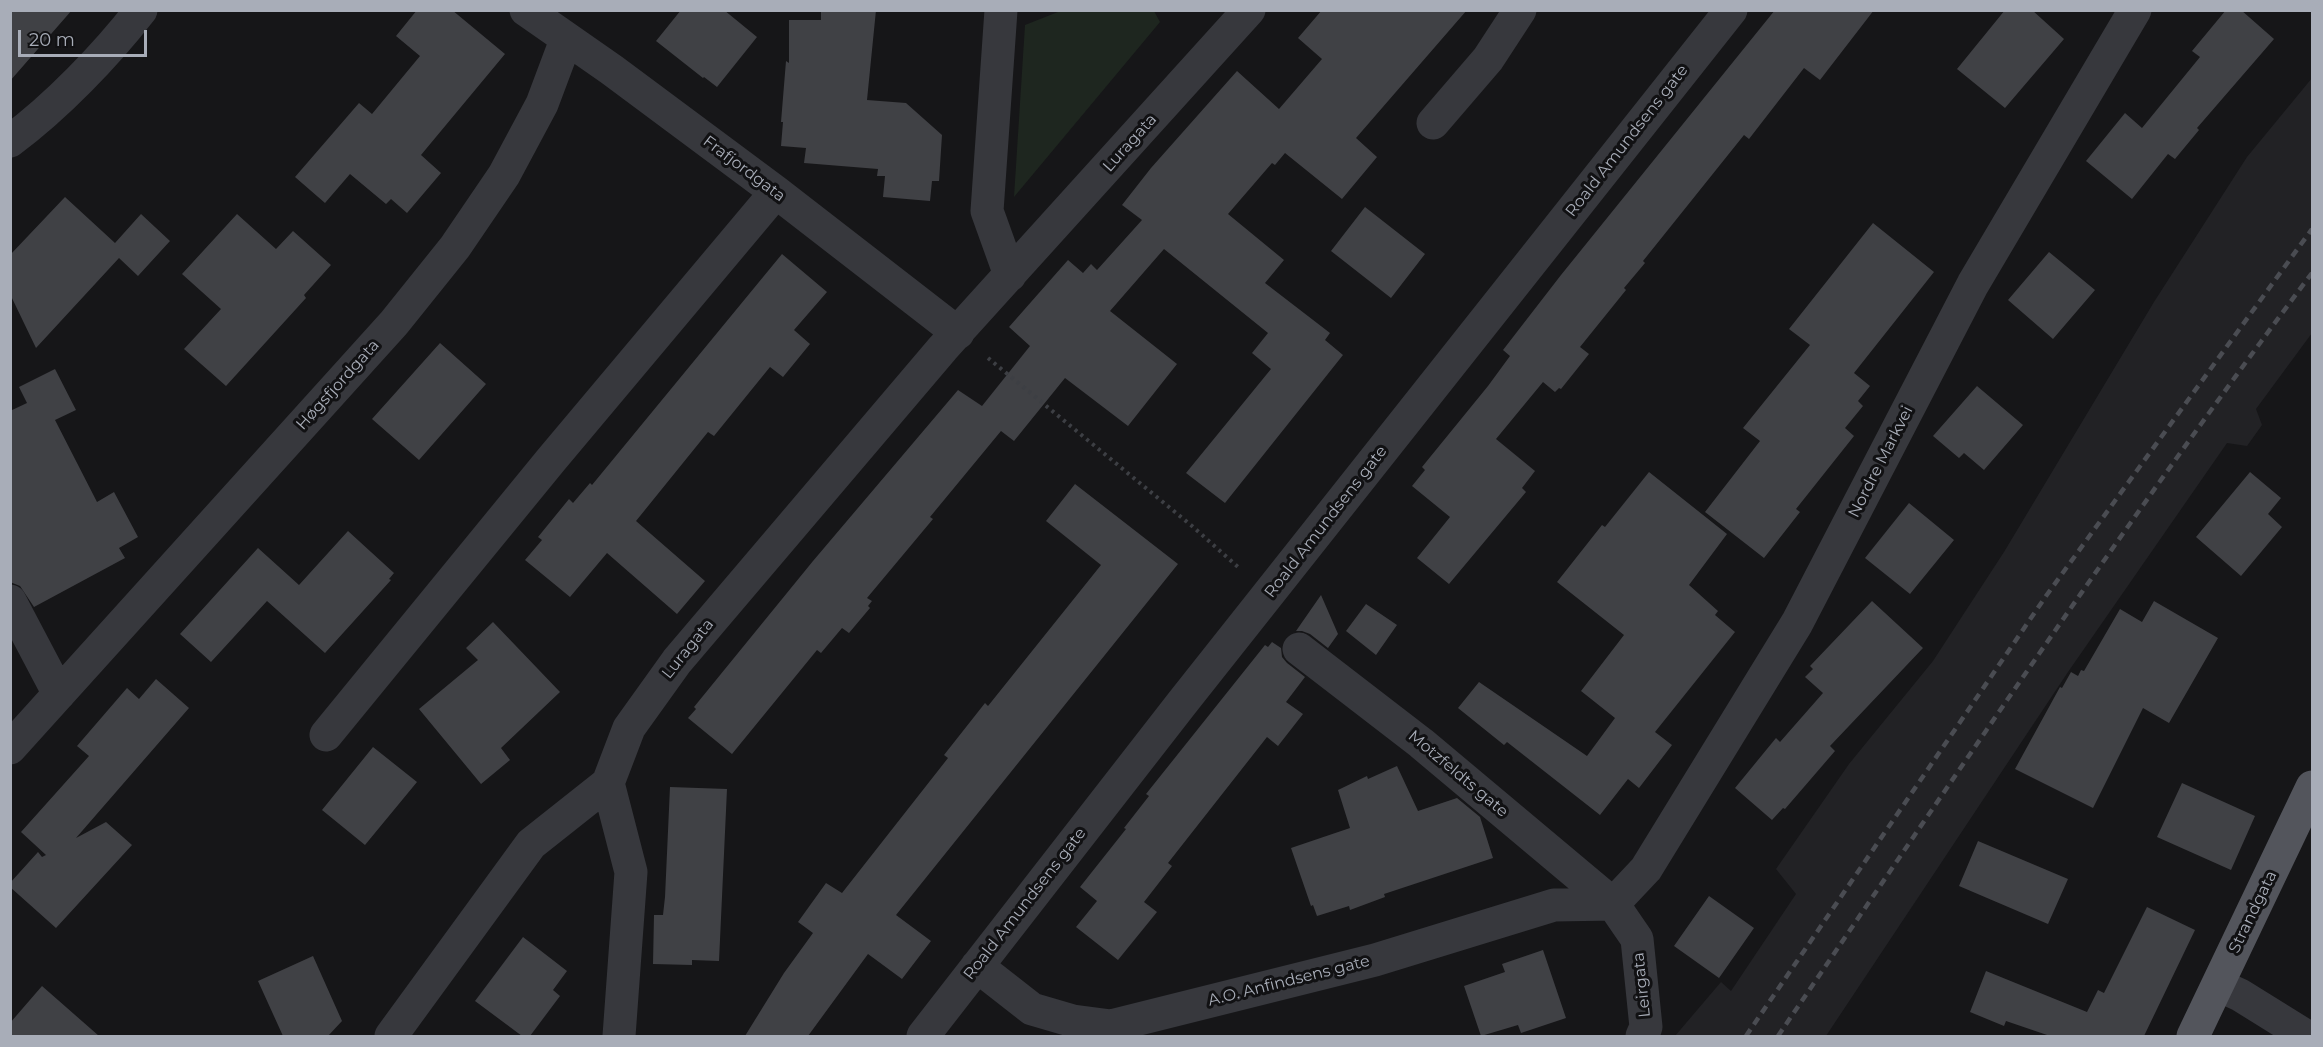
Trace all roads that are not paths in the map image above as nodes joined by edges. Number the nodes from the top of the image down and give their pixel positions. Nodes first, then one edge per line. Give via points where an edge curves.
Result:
1 (141, 10) edge
2 (526, 10) edge
3 (1001, 10) edge
4 (1249, 10) edge
5 (1521, 10) edge
6 (1731, 10) edge
7 (2135, 10) edge
8 (566, 40) junction
9 (1434, 123) dead end
10 (10, 141) edge
11 (776, 192) junction
12 (1010, 275) junction
13 (958, 333) junction
14 (10, 601) edge
15 (1299, 649) dead end
16 (59, 694) junction
17 (326, 735) dead end
18 (10, 748) edge
19 (608, 783) junction
20 (2313, 788) edge
21 (1613, 904) junction
22 (976, 966) junction
23 (2218, 986) junction
24 (391, 1036) edge
25 (619, 1036) edge
26 (923, 1036) edge
27 (1642, 1036) edge
28 (2193, 1036) edge
29 (2306, 1036) edge

1 - 10 street via 103,55 33,124
2 - 8 street, Frafjordgata
3 - 12 street via 987,211
4 - 12 street, Luragata
5 - 9 street via 1488,59
6 - 22 street, Roald Amundsens gate
7 - 21 street, Nordre Markvei via 1973,284 1797,623 1646,869
8 - 11 street, Frafjordgata
8 - 16 street, Høgsfjordgata via 542,104 504,175 455,247 394,323
11 - 13 street, Frafjordgata
11 - 17 street
12 - 13 street, Luragata
13 - 19 street, Luragata via 677,661 629,728
14 - 16 street
15 - 21 street, Motzfeldts gate via 1421,743
16 - 18 street, Høgsfjordgata
19 - 24 street via 531,844
19 - 25 street via 631,872
20 - 23 main road, Strandgata
21 - 22 street, A.O. Anfindsens gate via 1554,905 1375,960 1111,1026 1073,1021 1032,1008
21 - 27 street, Leirgata via 1637,939 1646,1027
22 - 26 street, Roald Amundsens gate
23 - 28 main road, Strandgata
23 - 29 street via 2241,995

